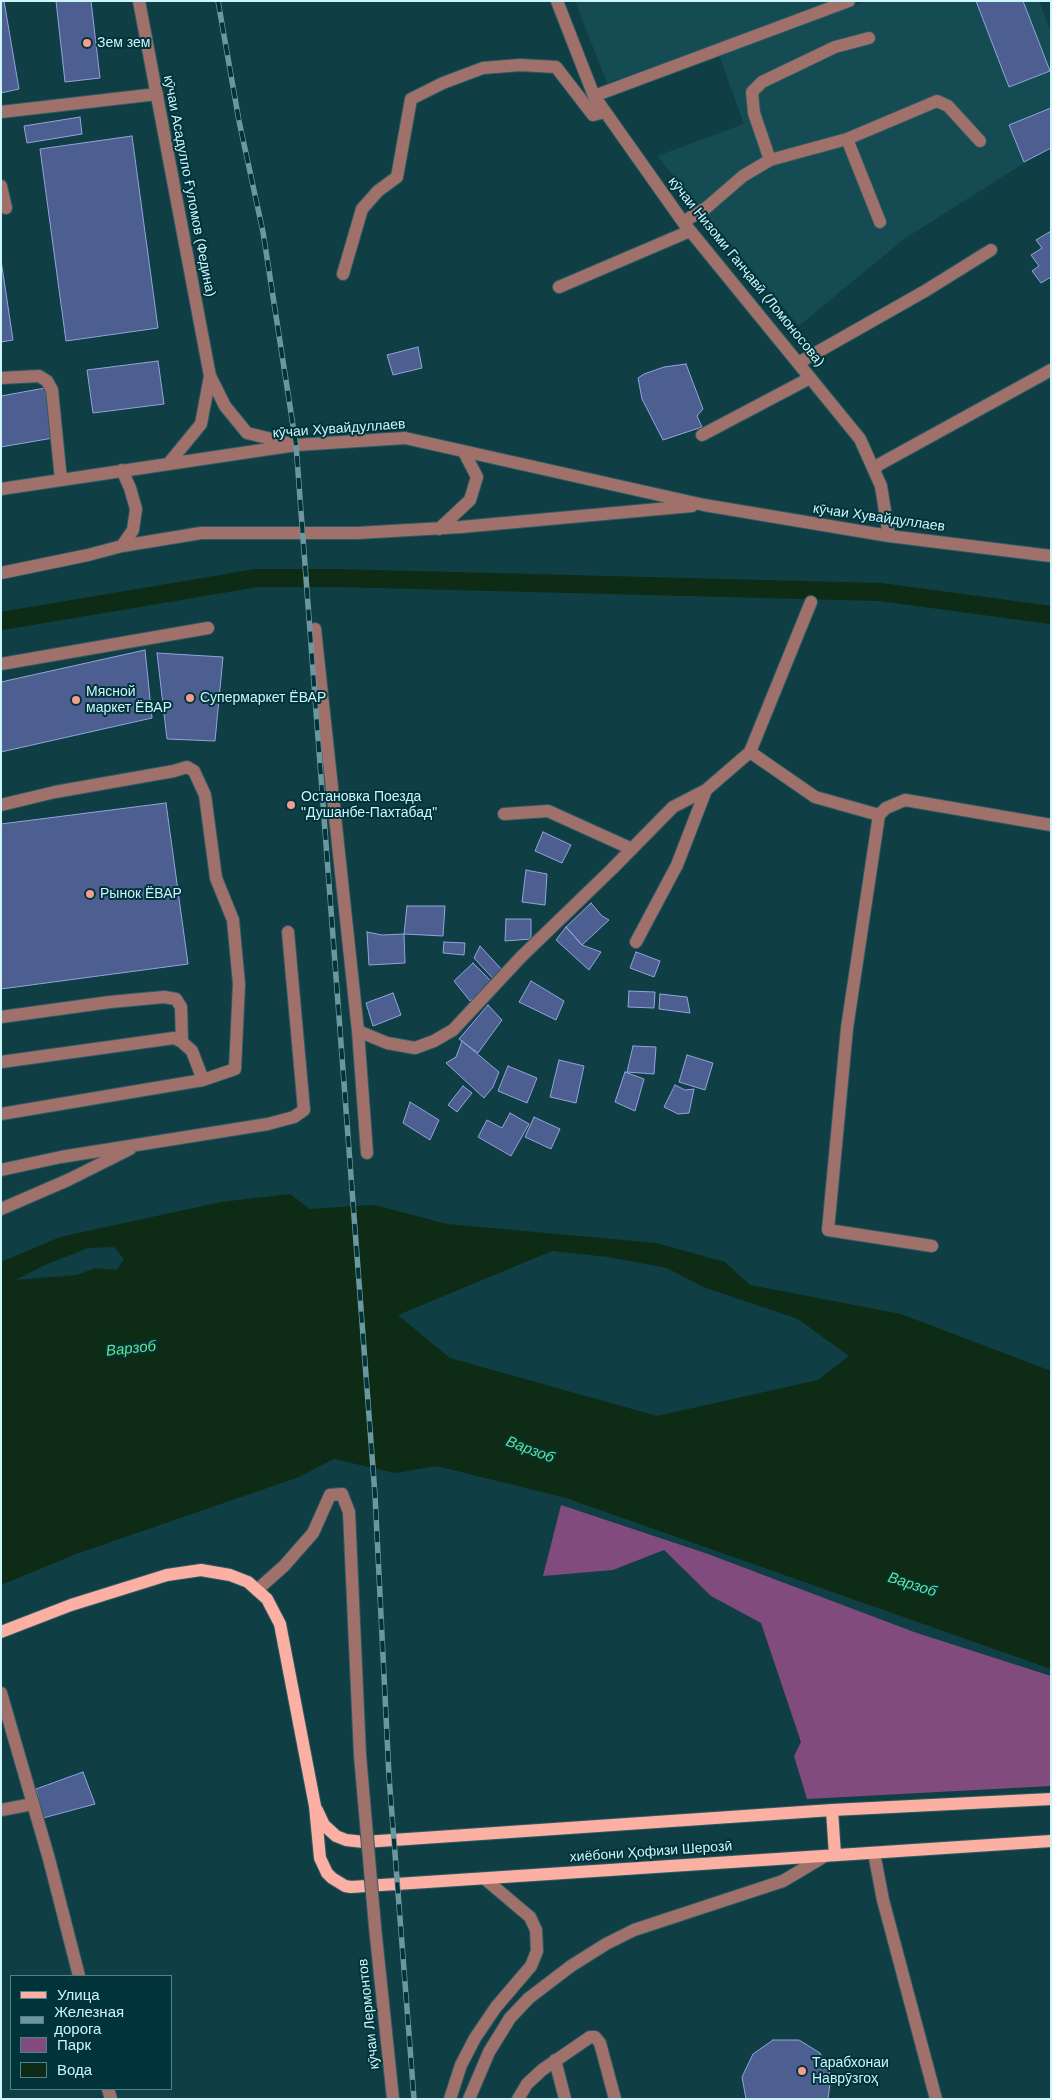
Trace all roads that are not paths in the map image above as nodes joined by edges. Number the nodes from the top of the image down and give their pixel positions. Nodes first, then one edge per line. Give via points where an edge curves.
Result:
1 (139, 1) edge
2 (558, 1) edge
3 (849, 1) edge
4 (869, 38) dead end
5 (157, 94) junction
6 (594, 96) junction
7 (1, 112) edge
8 (605, 112) junction
9 (847, 139) junction
10 (980, 141) dead end
11 (770, 160) junction
12 (1, 186) edge
13 (6, 208) dead end
14 (880, 222) dead end
15 (687, 227) junction
16 (991, 250) dead end
17 (343, 274) dead end
18 (559, 287) dead end
19 (798, 363) junction
20 (1051, 370) edge
21 (210, 376) junction
22 (1, 378) edge
23 (810, 378) junction
24 (702, 436) dead end
25 (296, 445) junction
26 (464, 452) junction
27 (169, 463) junction
28 (874, 469) junction
29 (122, 470) junction
30 (61, 480) junction
31 (1, 489) edge
32 (704, 505) junction
33 (438, 529) junction
34 (889, 536) junction
35 (122, 546) junction
36 (1051, 556) edge
37 (1, 573) edge
38 (811, 602) dead end
39 (208, 628) dead end
40 (315, 629) dead end
41 (1, 664) edge
42 (750, 752) junction
43 (706, 790) junction
44 (1, 805) edge
45 (504, 814) dead end
46 (878, 815) junction
47 (1051, 825) edge
48 (632, 849) junction
49 (288, 932) dead end
50 (636, 942) dead end
51 (1, 1017) edge
52 (358, 1032) junction
53 (182, 1042) junction
54 (1, 1062) edge
55 (203, 1080) junction
56 (1, 1114) edge
57 (141, 1143) junction
58 (367, 1153) dead end
59 (1, 1170) edge
60 (1, 1209) edge
61 (932, 1246) dead end
62 (257, 1590) junction
63 (1, 1632) edge
64 (1, 1693) edge
65 (1051, 1799) edge
66 (33, 1804) junction
67 (315, 1806) junction
68 (1, 1810) edge
69 (832, 1810) junction
70 (1051, 1841) edge
71 (874, 1852) junction
72 (830, 1855) junction
73 (485, 1879) junction
74 (79, 1975) edge
75 (555, 2060) junction
76 (393, 2099) edge
77 (450, 2099) edge
78 (469, 2099) edge
79 (518, 2099) edge
80 (565, 2099) edge
81 (615, 2099) edge
82 (936, 2099) edge

1 - 5 street, кӯчаи Асадулло Ғуломов (Федина)
2 - 6 street, кӯчаи Низоми Ганҷавӣ (Ломоносова)
3 - 6 street
4 - 11 street via 835,47 762,82 752,92 754,113
5 - 7 street
5 - 21 street, кӯчаи Асадулло Ғуломов (Федина)
6 - 8 street, кӯчаи Низоми Ганҷавӣ (Ломоносова)
8 - 15 street, кӯчаи Низоми Ганҷавӣ (Ломоносова)
8 - 17 street via 593,115 556,67 484,68 411,99 397,177 362,209
9 - 10 street via 937,101 948,106
9 - 11 street
9 - 14 street
11 - 15 street via 744,176
12 - 13 street
15 - 18 street
15 - 19 street, кӯчаи Низоми Ганҷавӣ (Ломоносова)
16 - 19 street
19 - 23 street, кӯчаи Низоми Ганҷавӣ (Ломоносова)
20 - 28 street
21 - 25 street via 225,406 247,433
21 - 27 street via 201,424
22 - 30 street via 39,376 47,381 52,390
23 - 24 street
23 - 28 street, кӯчаи Низоми Ганҷавӣ (Ломоносова) via 860,439
25 - 26 street, кӯчаи Хувайдуллаев via 404,438
25 - 27 street, кӯчаи Хувайдуллаев
26 - 32 street, кӯчаи Хувайдуллаев
26 - 33 street via 477,477 470,500
27 - 29 street, кӯчаи Хувайдуллаев
28 - 34 street, кӯчаи Низоми Ганҷавӣ (Ломоносова) via 881,486
29 - 30 street, кӯчаи Хувайдуллаев
29 - 35 street via 136,509 133,530
30 - 31 street, кӯчаи Хувайдуллаев
32 - 33 street, кӯчаи Хувайдуллаев
32 - 34 street, кӯчаи Хувайдуллаев
33 - 35 street, кӯчаи Хувайдуллаев via 357,533 201,532
34 - 36 street, кӯчаи Хувайдуллаев
35 - 37 street, кӯчаи Хувайдуллаев
38 - 42 street
39 - 41 street
40 - 52 street
42 - 43 street
42 - 46 street via 815,797
43 - 48 street via 673,807
43 - 50 street via 677,865
44 - 55 street via 187,767 194,770 204,795 216,878 233,920 239,984 235,1069
45 - 48 street via 548,811
46 - 47 street via 905,800
46 - 61 street via 846,1028 828,1230
48 - 52 street via 453,1030 434,1042 415,1048 387,1043
49 - 57 street via 304,1110 294,1117 268,1124
51 - 53 street via 164,997 176,999 181,1007
52 - 58 street
53 - 54 street via 174,1038
53 - 55 street via 192,1051
55 - 56 street
57 - 59 street
57 - 60 street
62 - 63 main road, хиёбони Ҳофизи Шерозӣ via 248,1582 230,1575 200,1570 168,1575 80,1602
62 - 67 main road, хиёбони Ҳофизи Шерозӣ via 267,1599 280,1624
62 - 76 street, кӯчаи Лермонтов, bridge via 313,1533 330,1495 342,1494 349,1512 360,1755
64 - 66 street
65 - 69 main road, хиёбони Ҳофизи Шерозӣ
66 - 68 street
66 - 74 street
67 - 69 main road, хиёбони Ҳофизи Шерозӣ via 329,1831 346,1840 364,1842
67 - 73 main road, хиёбони Ҳофизи Шерозӣ via 320,1858 327,1873 344,1886 358,1888
69 - 72 main road
70 - 71 main road, хиёбони Ҳофизи Шерозӣ
71 - 72 main road, хиёбони Ҳофизи Шерозӣ
71 - 82 street
72 - 73 main road, хиёбони Ҳофизи Шерозӣ
72 - 78 street via 783,1881 626,1934 570,1966 529,1998 510,2018 488,2052
73 - 77 street via 530,1917 536,1930 537,1951 526,1972 475,2038 461,2065
75 - 79 street via 533,2078
75 - 80 street
75 - 81 street via 590,2037 598,2039

